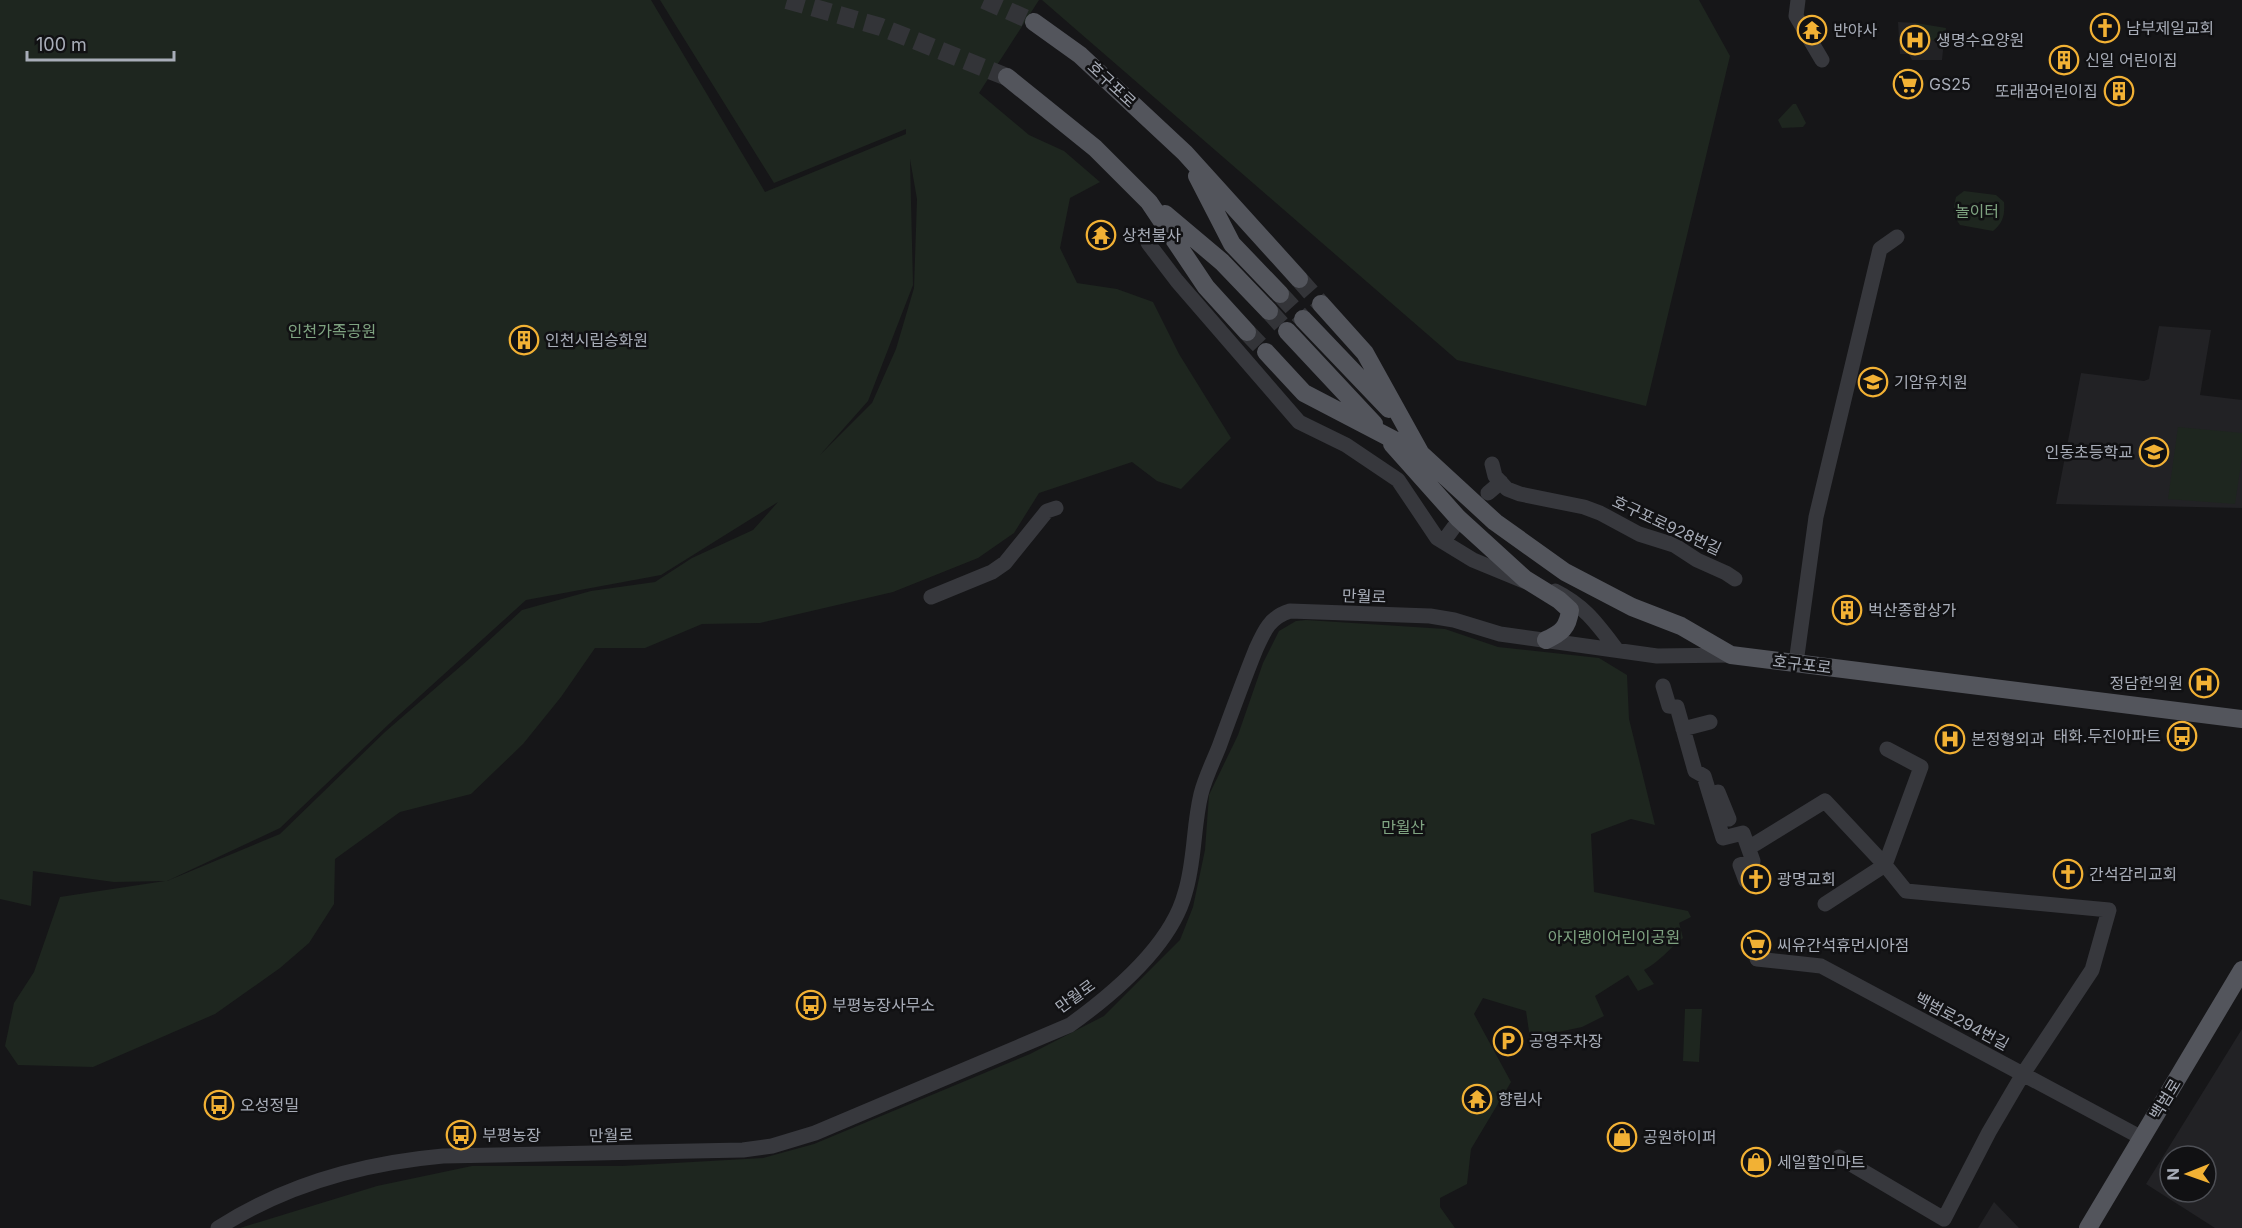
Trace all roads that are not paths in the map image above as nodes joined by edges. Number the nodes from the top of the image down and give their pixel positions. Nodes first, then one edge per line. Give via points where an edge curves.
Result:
1 (1798, 0) edge
2 (1034, 22) tunnel mouth
3 (1822, 60) dead end
4 (1007, 77) tunnel mouth
5 (1185, 153) junction
6 (1149, 202) junction
7 (1897, 237) dead end
8 (1148, 243) dead end
9 (1299, 279) tunnel mouth
10 (1280, 294) tunnel mouth
11 (1321, 304) tunnel mouth
12 (1269, 311) tunnel mouth
13 (1303, 319) tunnel mouth
14 (1287, 331) tunnel mouth
15 (1247, 332) tunnel mouth
16 (1266, 352) tunnel mouth
17 (1407, 428) junction
18 (1385, 436) junction
19 (1421, 454) junction
20 (1492, 464) dead end
21 (1501, 482) junction
22 (1488, 493) dead end
23 (1056, 508) dead end
24 (1454, 527) dead end
25 (1443, 542) junction
26 (1735, 579) dead end
27 (1532, 585) junction
28 (931, 597) dead end
29 (1545, 640) junction
30 (1617, 650) junction
31 (1731, 655) junction
32 (1796, 663) junction
33 (1663, 686) dead end
34 (2242, 719) edge
35 (1710, 722) dead end
36 (1683, 729) junction
37 (1887, 749) dead end
38 (1709, 795) junction
39 (1729, 819) dead end
40 (1755, 843) dead end
41 (1885, 865) junction
42 (1746, 881) dead end
43 (1825, 904) dead end
44 (1757, 959) dead end
45 (2242, 970) edge
46 (2023, 1074) junction
47 (2142, 1138) junction
48 (1839, 1157) dead end
49 (218, 1228) edge
50 (2088, 1228) edge

1 - 3 street via 1796,16
2 - 5 main road, 호구포로 via 1080,55
4 - 6 main road via 1095,148
5 - 9 main road, 호구포로
5 - 10 main road, 호구포로 via 1232,244
6 - 12 main road via 1222,262
6 - 15 main road via 1206,287
7 - 32 street via 1880,249 1816,517
8 - 25 street via 1299,423 1346,445 1398,480
11 - 17 main road, 호구포로 via 1365,353
13 - 17 main road, 호구포로
14 - 18 main road, 호구포로
16 - 18 main road, 호구포로 via 1304,393
17 - 19 main road, 호구포로
18 - 19 main road, 호구포로
18 - 27 main road via 1458,518
19 - 31 main road, 호구포로 via 1494,522 1565,572 1632,607 1681,626
20 - 21 street
21 - 22 street
21 - 26 street, 호구포로928번길 via 1520,494 1600,513 1639,534 1674,545
23 - 28 street via 1047,511 1005,563
24 - 25 street
25 - 27 street via 1473,560
27 - 29 main road via 1570,610 1560,634
27 - 30 street via 1574,601
29 - 30 street, 만월로
29 - 49 street, 만월로 via 1500,634 1430,616 1290,611 1274,618 1256,649 1202,792 1191,868 1175,919 1155,949 1097,1006 1070,1024 815,1133 780,1144 743,1150 401,1160 325,1178 257,1206
30 - 31 street, 만월로 via 1657,656
31 - 32 main road, 호구포로
32 - 34 main road, 호구포로
33 - 36 street via 1669,706 1677,707
35 - 36 street
36 - 38 street via 1695,771 1704,776
37 - 41 street via 1921,767
38 - 39 street via 1718,792
38 - 42 street via 1723,838 1743,833 1753,861 1740,865
40 - 41 street via 1825,801
41 - 43 street
41 - 46 street via 1906,891 2109,910 2092,970
44 - 46 street, 백범로294번길 via 1821,966
45 - 47 main road, 백범로
46 - 47 street, 백범로294번길
46 - 48 street via 1944,1219
47 - 50 main road, 백범로

